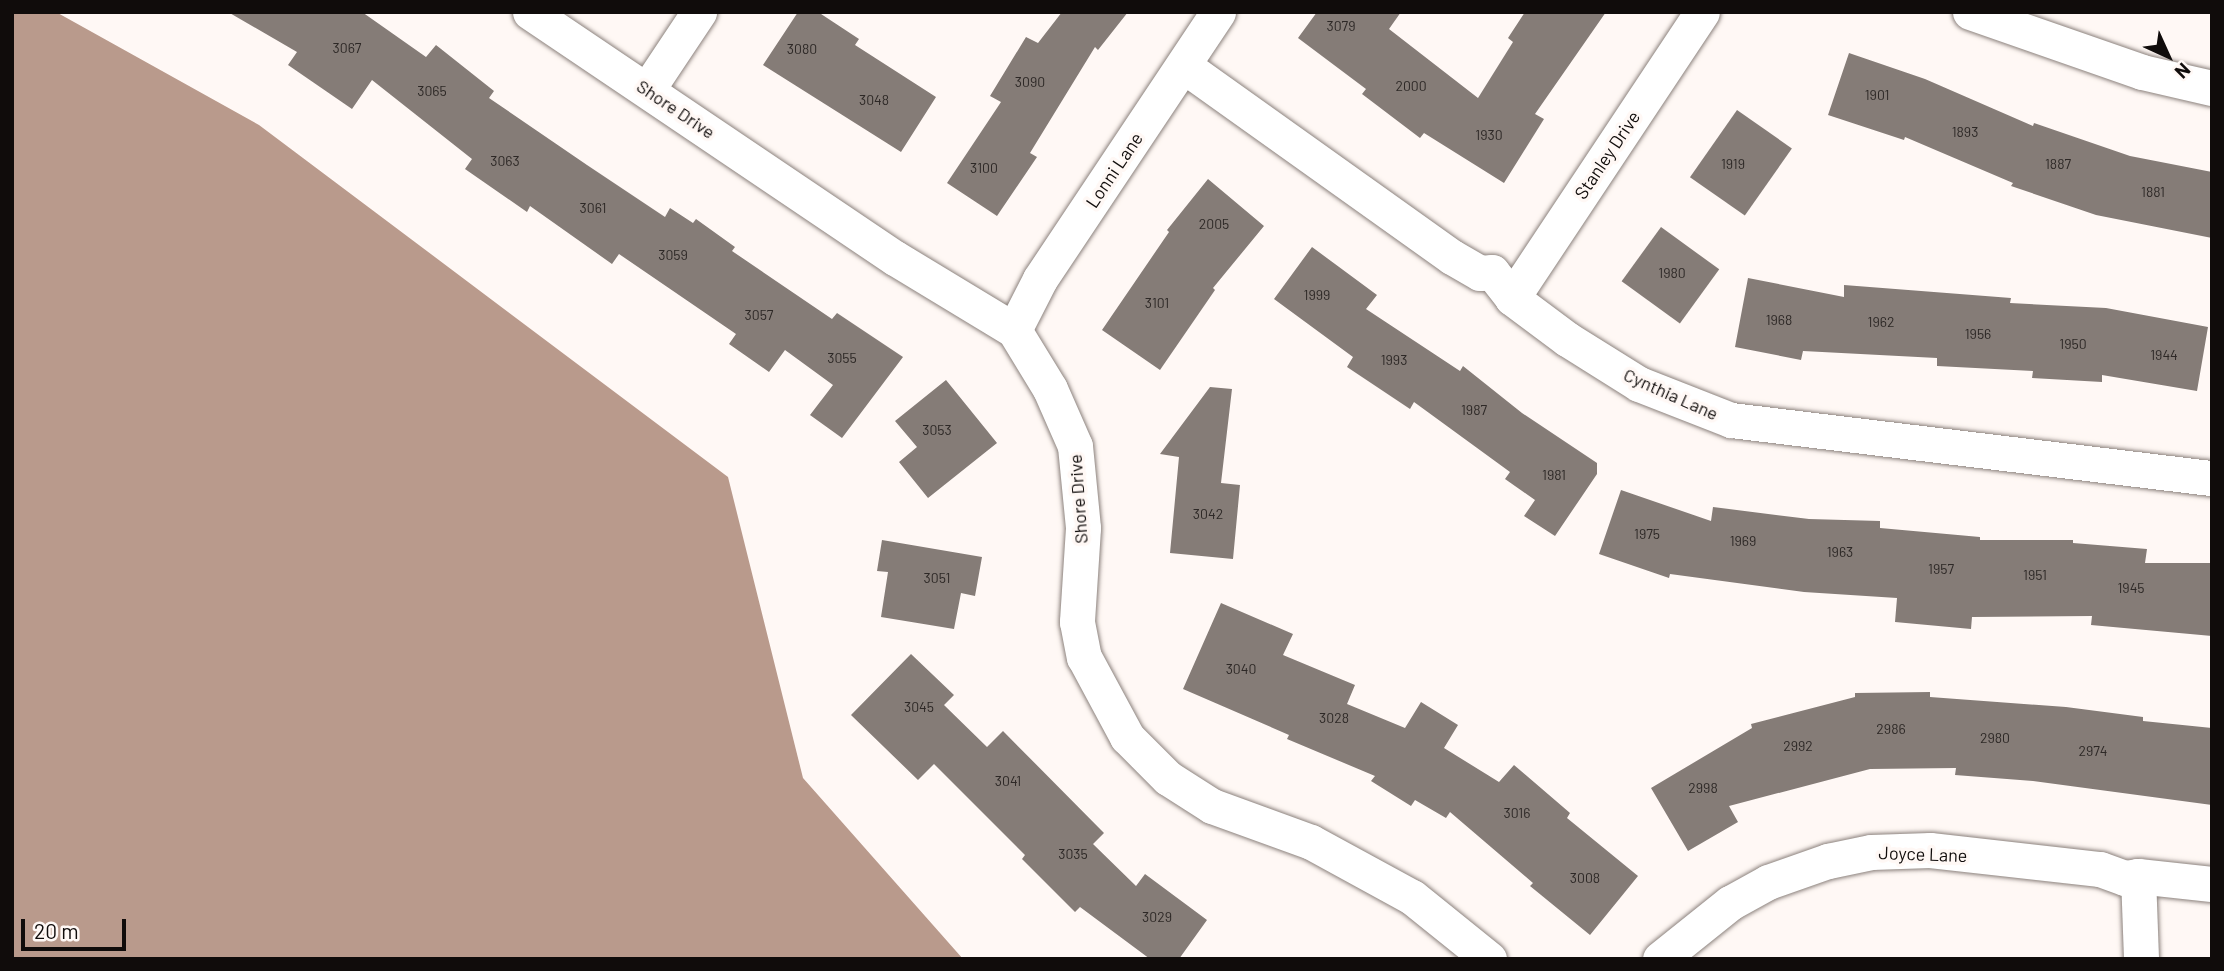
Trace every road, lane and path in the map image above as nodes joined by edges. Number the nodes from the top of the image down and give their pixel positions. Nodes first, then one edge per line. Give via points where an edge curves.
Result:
1 (530, 12) edge
2 (699, 12) edge
3 (1218, 12) edge
4 (1702, 12) edge
5 (1970, 12) edge
6 (1184, 66) junction
7 (2212, 88) edge
8 (647, 90) junction
9 (1513, 298) junction
10 (1014, 330) junction
11 (2212, 478) edge
12 (2138, 876) junction
13 (2212, 884) edge
14 (1489, 959) edge
15 (1660, 959) edge
16 (2141, 959) edge

1 - 8 street, Shore Drive
2 - 8 street
3 - 6 street, Lonni Lane
4 - 9 street, Stanley Drive
5 - 7 street via 2142,72
6 - 9 street, Cynthia Lane via 1452,257 1480,273 1492,272
6 - 10 street, Lonni Lane via 1040,279
8 - 10 street, Shore Drive via 895,258
9 - 11 street, Cynthia Lane via 1639,384 1731,420
10 - 14 street, Shore Drive via 1050,389 1075,446 1083,528 1077,622 1084,657 1127,737 1168,778 1212,806 1311,842 1412,897
12 - 13 street, Joyce Lane
12 - 15 street, Joyce Lane via 2125,878 2100,869 1930,850 1871,852 1768,882 1730,903
12 - 16 street

